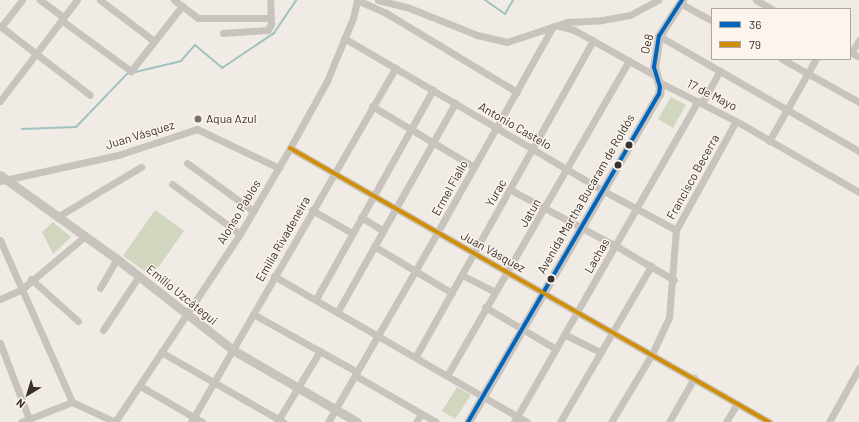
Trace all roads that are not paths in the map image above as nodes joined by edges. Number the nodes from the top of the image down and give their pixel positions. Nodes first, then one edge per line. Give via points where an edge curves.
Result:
1 (22, 0) edge
2 (40, 0) edge
3 (77, 0) edge
4 (100, 0) edge
5 (174, 0) edge
6 (270, 0) edge
7 (357, 0) edge
8 (378, 0) edge
9 (658, 0) edge
10 (756, 0) edge
11 (681, 2) edge
12 (182, 6) junction
13 (770, 8) edge
14 (271, 18) junction
15 (62, 19) junction
16 (711, 20) edge
17 (1, 26) edge
18 (553, 26) junction
19 (223, 33) dead end
20 (659, 36) junction
21 (344, 38) junction
22 (593, 40) junction
23 (859, 40) edge
24 (154, 41) junction
25 (851, 52) edge
26 (37, 54) junction
27 (859, 57) edge
28 (784, 60) edge
29 (815, 60) edge
30 (629, 61) junction
31 (395, 68) junction
32 (720, 70) junction
33 (808, 73) junction
34 (658, 79) junction
35 (0, 87) edge
36 (434, 90) junction
37 (6, 92) junction
38 (517, 92) junction
39 (90, 95) dead end
40 (0, 101) edge
41 (700, 102) junction
42 (859, 102) edge
43 (455, 103) junction
44 (372, 106) junction
45 (789, 108) junction
46 (736, 121) junction
47 (495, 127) junction
48 (412, 130) junction
49 (769, 141) junction
50 (433, 142) junction
51 (290, 148) junction
52 (533, 149) junction
53 (859, 151) edge
54 (187, 163) dead end
55 (141, 167) dead end
56 (474, 167) junction
57 (279, 168) junction
58 (566, 168) junction
59 (335, 173) junction
60 (2, 178) edge
61 (172, 184) dead end
62 (511, 190) junction
63 (602, 190) junction
64 (859, 192) edge
65 (373, 195) junction
66 (546, 208) junction
67 (636, 208) junction
68 (395, 209) junction
69 (312, 210) junction
70 (253, 211) junction
71 (57, 216) junction
72 (361, 217) junction
73 (581, 226) junction
74 (676, 230) junction
75 (383, 231) junction
76 (352, 233) junction
77 (438, 233) junction
78 (240, 234) junction
79 (84, 237) junction
80 (0, 240) edge
81 (374, 246) junction
82 (616, 246) junction
83 (474, 254) junction
84 (117, 259) junction
85 (651, 266) junction
86 (414, 271) junction
87 (508, 273) junction
88 (462, 275) junction
89 (139, 276) junction
90 (274, 276) junction
91 (31, 279) junction
92 (674, 280) junction
93 (100, 288) dead end
94 (22, 289) junction
95 (494, 292) junction
96 (543, 292) junction
97 (452, 293) junction
98 (0, 299) edge
99 (316, 299) junction
100 (485, 307) junction
101 (338, 311) junction
102 (578, 312) junction
103 (253, 314) junction
104 (186, 315) junction
105 (78, 321) dead end
106 (103, 330) dead end
107 (521, 330) junction
108 (612, 332) junction
109 (564, 334) junction
110 (378, 336) junction
111 (0, 343) edge
112 (556, 349) junction
113 (233, 350) junction
114 (320, 351) junction
115 (161, 352) junction
116 (600, 352) junction
117 (652, 354) junction
118 (416, 356) junction
119 (859, 368) edge
120 (357, 374) junction
121 (448, 374) junction
122 (694, 378) junction
123 (214, 382) junction
124 (140, 386) junction
125 (298, 388) junction
126 (483, 396) junction
127 (72, 402) junction
128 (736, 404) junction
129 (336, 410) junction
130 (421, 414) junction
131 (29, 419) junction
132 (516, 419) edge
133 (192, 420) edge
134 (280, 421) edge
135 (21, 422) edge
136 (115, 422) edge
137 (202, 422) edge
138 (328, 422) edge
139 (357, 422) edge
140 (416, 422) edge
141 (436, 422) edge
142 (468, 422) edge
143 (527, 422) edge
144 (560, 422) edge
145 (612, 422) edge
146 (669, 422) edge
147 (726, 422) edge
148 (769, 422) edge
149 (829, 422) edge

1 - 17 street
2 - 15 street
3 - 15 street
4 - 24 street
5 - 12 street
6 - 14 street
7 - 21 street, Alonso Pablos
7 - 38 street via 386,13
8 - 18 street via 407,7 477,36 497,41 514,40
9 - 18 street via 630,15
10 - 13 street
11 - 16 street
11 - 20 street, Oe8
12 - 14 street via 198,18 204,19
12 - 24 street
14 - 19 street via 270,27 264,32
15 - 24 street via 130,72
15 - 26 street
17 - 26 street
18 - 22 street, 17 de Mayo via 567,27
18 - 38 street, Ermel Fiallo
20 - 32 street
20 - 34 street, Oe8 via 654,58
21 - 31 street, Antonio Castelo
21 - 51 street, Alonso Pablos via 317,101
22 - 30 street, 17 de Mayo
22 - 52 street, Yurac
23 - 25 street
25 - 27 street
26 - 37 street
26 - 39 street
28 - 33 street
29 - 33 street
30 - 34 street, 17 de Mayo
30 - 58 street, Jatun
31 - 36 street, Antonio Castelo
31 - 44 street, Emilia Rivadeneira
32 - 41 street, Lachas
32 - 45 street
33 - 42 street
33 - 45 street
34 - 41 street, 17 de Mayo
34 - 63 street, Avenida Martha Bucaram de Roldós via 659,94
35 - 37 street
36 - 43 street, Antonio Castelo
36 - 48 street
37 - 40 street
38 - 47 street, Ermel Fiallo
41 - 46 street, 17 de Mayo
41 - 67 street, Lachas
43 - 47 street, Antonio Castelo
43 - 50 street
44 - 48 street
44 - 59 street, Emilia Rivadeneira
45 - 49 street
45 - 53 street
46 - 49 street, 17 de Mayo
46 - 74 street, Francisco Becerra
47 - 52 street, Antonio Castelo
47 - 56 street, Ermel Fiallo
48 - 50 street
48 - 65 street
49 - 64 street, 17 de Mayo
50 - 56 street
50 - 68 street
51 - 57 street, Alonso Pablos
51 - 59 street, Juan Vásquez
52 - 58 street, Antonio Castelo
52 - 62 street, Yurac
54 - 70 street
55 - 71 street
56 - 77 street, Ermel Fiallo
57 - 60 street, Juan Vásquez via 197,129 118,155
57 - 70 street, Alonso Pablos
58 - 63 street, Antonio Castelo
58 - 66 street, Jatun
59 - 65 street, Juan Vásquez
59 - 69 street, Emilia Rivadeneira
60 - 71 street, Emilio Uzcátegui
61 - 78 street
62 - 66 street
62 - 83 street, Yurac
63 - 67 street, Antonio Castelo
63 - 73 street, Avenida Martha Bucaram de Roldós
65 - 68 street, Juan Vásquez
65 - 72 street
66 - 73 street
66 - 87 street, Jatun
67 - 74 street, Antonio Castelo
67 - 82 street, Lachas
68 - 75 street
68 - 77 street, Juan Vásquez
69 - 76 street
69 - 90 street, Emilia Rivadeneira
70 - 78 street, Alonso Pablos
71 - 79 street, Emilio Uzcátegui
72 - 75 street
72 - 76 street
73 - 82 street
73 - 96 street, Avenida Martha Bucaram de Roldós
74 - 92 street, Francisco Becerra
75 - 81 street
76 - 99 street
77 - 83 street, Juan Vásquez
77 - 86 street, Ermel Fiallo
78 - 104 street, Alonso Pablos
79 - 84 street, Emilio Uzcátegui
79 - 91 street
80 - 94 street
81 - 86 street
81 - 101 street
82 - 85 street
82 - 102 street, Lachas
83 - 87 street, Juan Vásquez
83 - 88 street, Yurac
84 - 89 street, Emilio Uzcátegui
84 - 93 street
85 - 92 street
85 - 108 street
86 - 97 street
86 - 110 street, Ermel Fiallo
87 - 95 street, Jatun
87 - 96 street, Juan Vásquez
88 - 95 street
88 - 97 street, Yurac
89 - 104 street, Emilio Uzcátegui
89 - 106 street
90 - 99 street
90 - 103 street, Emilia Rivadeneira
91 - 94 street
91 - 105 street
92 - 117 street, Francisco Becerra via 669,318
94 - 98 street
94 - 127 street
95 - 100 street, Jatun
96 - 102 street, Juan Vásquez
96 - 107 street, Avenida Martha Bucaram de Roldós
97 - 118 street, Yurac
99 - 101 street
100 - 107 street
100 - 121 street, Jatun
101 - 110 street
102 - 108 street, Juan Vásquez
102 - 109 street, Lachas
103 - 113 street, Emilia Rivadeneira
103 - 114 street
104 - 113 street, Emilio Uzcátegui
104 - 115 street, Alonso Pablos
107 - 112 street
107 - 126 street, Avenida Martha Bucaram de Roldós
108 - 116 street
108 - 117 street, Juan Vásquez
109 - 112 street, Lachas
109 - 116 street
110 - 118 street
110 - 120 street, Ermel Fiallo
111 - 131 street
112 - 132 street, Lachas
113 - 123 street, Emilia Rivadeneira
113 - 125 street, Emilio Uzcátegui
114 - 120 street
114 - 125 street
115 - 123 street
115 - 124 street, Alonso Pablos
116 - 144 street
117 - 122 street, Juan Vásquez
117 - 145 street, Francisco Becerra
118 - 121 street
119 - 149 street
120 - 129 street, Ermel Fiallo
120 - 130 street
121 - 126 street
122 - 128 street, Juan Vásquez
122 - 146 street
123 - 133 street, Emilia Rivadeneira
123 - 134 street
124 - 133 street
124 - 136 street, Alonso Pablos
125 - 129 street, Emilio Uzcátegui
125 - 134 street
126 - 132 street
126 - 142 street, Avenida Martha Bucaram de Roldós
127 - 131 street
127 - 136 street
128 - 147 street
128 - 148 street, Juan Vásquez
129 - 138 street, Ermel Fiallo
129 - 139 street, Emilio Uzcátegui
130 - 140 street
130 - 141 street
131 - 135 street
132 - 143 street
133 - 137 street

